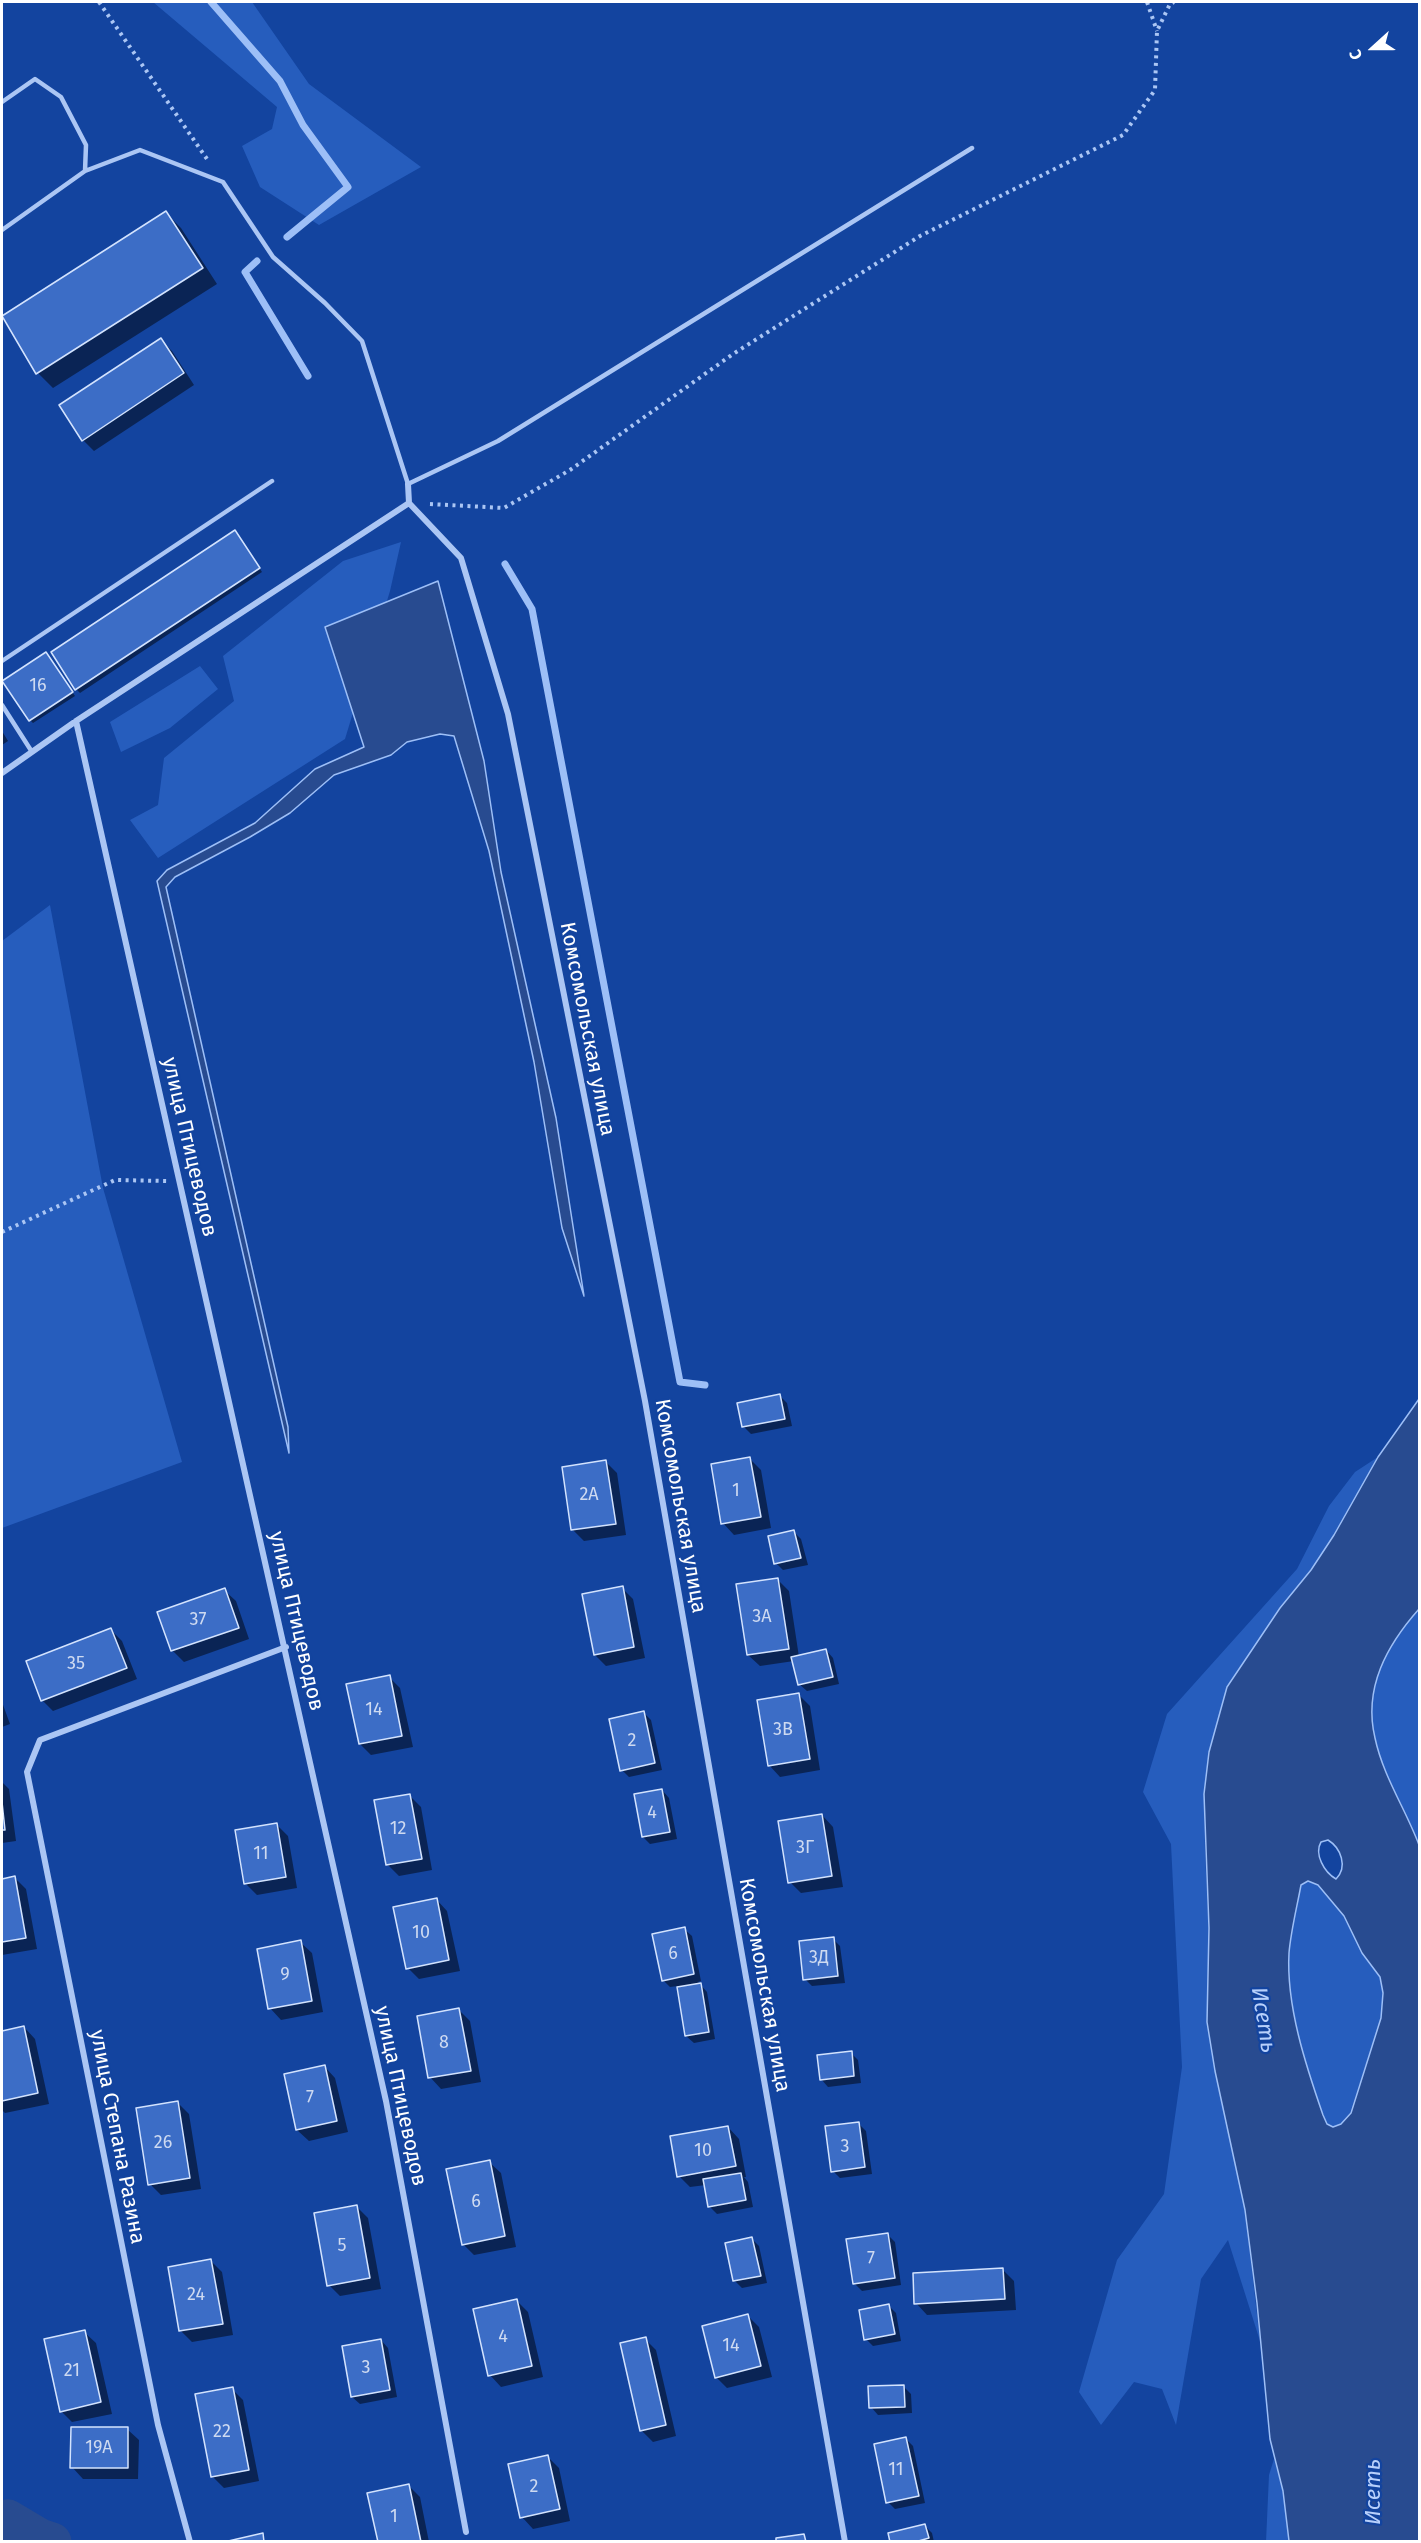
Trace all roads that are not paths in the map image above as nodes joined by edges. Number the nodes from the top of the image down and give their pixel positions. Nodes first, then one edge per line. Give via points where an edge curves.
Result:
1 (2, 102) edge
2 (972, 148) dead end
3 (85, 171) junction
4 (2, 230) edge
5 (272, 481) dead end
6 (408, 484) junction
7 (409, 503) junction
8 (2, 661) edge
9 (2, 705) edge
10 (76, 721) junction
11 (32, 752) junction
12 (2, 773) edge
13 (286, 1647) junction
14 (466, 2532) dead end
15 (190, 2541) edge
16 (845, 2541) edge

1 - 3 lane via 35,79 61,97 86,145
2 - 6 lane via 498,441
3 - 4 lane
3 - 6 lane via 140,150 223,182 273,257 362,341
5 - 8 lane
6 - 7 street
7 - 10 street
7 - 16 street, Комсомольская улица via 461,558 508,714 645,1401
9 - 11 lane
10 - 11 street
10 - 13 street, улица Птицеводов
11 - 12 street
13 - 14 street, улица Птицеводов via 386,2101
13 - 15 street, улица Степана Разина via 40,1740 27,1772 158,2425

